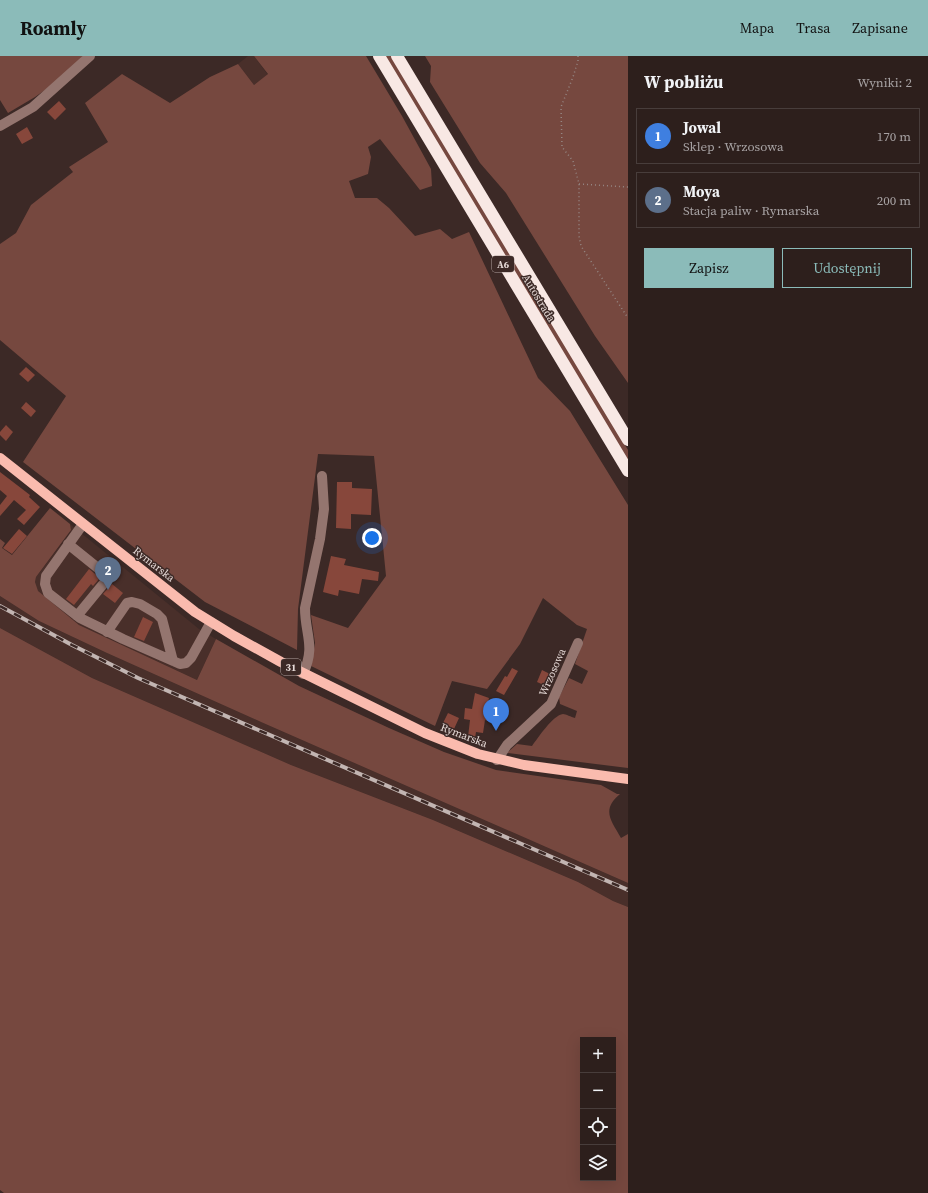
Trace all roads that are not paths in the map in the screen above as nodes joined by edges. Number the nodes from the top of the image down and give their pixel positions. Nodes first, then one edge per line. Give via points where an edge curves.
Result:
1 (90, 56) edge
2 (379, 56) edge
3 (397, 56) edge
4 (0, 126) edge
5 (628, 440) edge
6 (0, 458) edge
7 (628, 471) edge
8 (322, 476) dead end
9 (83, 524) junction
10 (68, 544) junction
11 (76, 616) junction
12 (211, 622) junction
13 (107, 632) junction
14 (578, 643) dead end
15 (173, 662) junction
16 (304, 674) junction
17 (497, 760) junction
18 (628, 779) edge

1 - 4 street via 33,107
2 - 7 highway, Autostrada / A6
3 - 5 highway, Autostrada / A6
6 - 9 main road, Rymarska / 31
8 - 16 street via 324,509 305,608 311,647
9 - 10 street
9 - 12 main road, Rymarska / 31
10 - 11 street via 46,576 44,584 48,593
10 - 11 street via 109,577
11 - 13 street
12 - 15 street via 189,661 183,664
12 - 16 main road, Rymarska / 31
13 - 15 street
13 - 15 street via 127,603 140,604 162,619
14 - 17 street, Wrzosowa via 551,704 507,745
16 - 17 main road, Rymarska / 31 via 425,733
17 - 18 main road, Rymarska / 31

